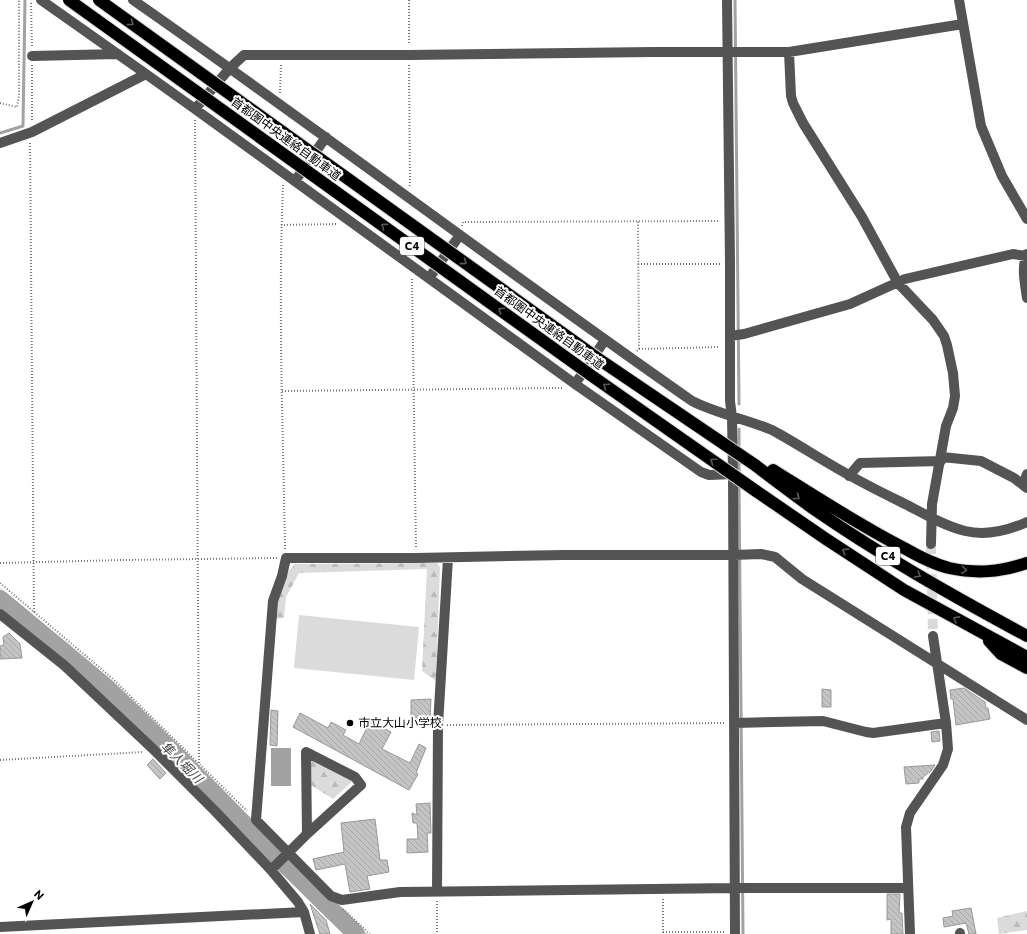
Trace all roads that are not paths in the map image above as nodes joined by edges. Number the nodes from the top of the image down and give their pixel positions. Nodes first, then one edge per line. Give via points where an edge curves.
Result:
1 (41, 0) edge
2 (69, 0) edge
3 (100, 0) edge
4 (133, 0) edge
5 (727, 0) edge
6 (959, 0) edge
7 (963, 24) junction
8 (728, 52) junction
9 (789, 52) junction
10 (118, 54) junction
11 (32, 56) road end
12 (230, 68) junction
13 (146, 74) junction
14 (195, 110) junction
15 (326, 137) junction
16 (0, 143) edge
17 (295, 181) junction
18 (1027, 219) edge
19 (460, 235) junction
20 (1026, 255) edge
21 (429, 278) junction
22 (898, 283) junction
23 (1027, 298) edge
24 (605, 340) junction
25 (731, 341) junction
26 (575, 384) junction
27 (732, 417) junction
28 (941, 459) junction
29 (756, 463) junction
30 (733, 474) junction
31 (1027, 474) edge
32 (849, 476) junction
33 (1025, 486) edge
34 (932, 517) junction
35 (1027, 522) edge
36 (931, 544) tunnel mouth
37 (733, 555) junction
38 (448, 558) junction
39 (1027, 563) edge
40 (0, 614) edge
41 (981, 633) junction
42 (933, 636) tunnel mouth
43 (1027, 636) edge
44 (1027, 657) edge
45 (937, 663) junction
46 (1027, 668) edge
47 (1027, 720) edge
48 (734, 723) junction
49 (946, 723) junction
50 (307, 834) junction
51 (288, 853) junction
52 (273, 868) junction
53 (735, 888) junction
54 (907, 888) junction
55 (437, 892) junction
56 (304, 912) junction
57 (0, 927) edge
58 (735, 933) edge
59 (310, 934) edge
60 (910, 934) edge

1 - 10 street
41 -> 2 highway, 首都圏中央連絡自動車道 / C4, bridge via 904,590 756,491
3 -> 29 highway, 首都圏中央連絡自動車道 / C4, bridge via 642,388
4 - 12 street
5 - 8 street
6 - 7 street
7 - 9 street
7 - 18 street via 981,126 1002,176
8 - 9 street
8 - 12 street via 244,55
8 - 25 street
9 - 22 street via 793,103 862,217
10 - 11 street
10 - 13 street
12 - 14 street
12 - 15 street
13 - 14 street
13 - 16 street via 32,132
14 - 17 street
15 - 17 street
15 - 19 street
17 - 21 street
19 - 21 street
19 - 24 street
20 - 22 street via 1014,254 905,279
20 - 23 street via 1024,274
21 - 26 street
22 - 25 street via 850,304 744,334
22 - 28 street via 933,320 947,345 955,396 946,426
24 - 26 street
24 - 27 street via 692,401
25 - 27 street
26 - 30 street via 701,472 709,475
27 - 30 street
27 - 32 street via 772,430
28 - 32 street via 860,463
28 - 33 street via 981,461 996,467
28 - 34 street
29 -> 39 highway via 882,537 937,564 962,570 988,572
29 -> 43 highway, 首都圏中央連絡自動車道 / C4 via 812,507 881,552
30 - 37 street
31 - 33 street
32 - 34 street
34 - 35 street via 957,529 981,533 1004,531
34 - 36 street
37 - 38 street
37 - 45 street via 761,554 775,557 802,579
37 - 48 street
38 - 51 street via 286,558 273,601 256,820
38 - 55 street via 438,725
40 - 52 street via 65,666
41 - 44 highway, 首都圏中央連絡自動車道 / C4
41 - 46 highway via 1001,654
42 - 45 street
45 - 47 street
45 - 49 street
48 - 49 street via 823,721 873,733
48 - 53 street
49 - 54 street via 948,749 943,764 910,813 906,827
50 - 50 street via 306,760 306,752 355,777 361,785
50 - 51 street
51 - 52 street
51 - 55 street via 331,896 342,900 400,892
52 - 56 street
53 - 54 street
53 - 55 street
53 - 58 street
54 - 60 street
56 - 57 street
56 - 59 street

